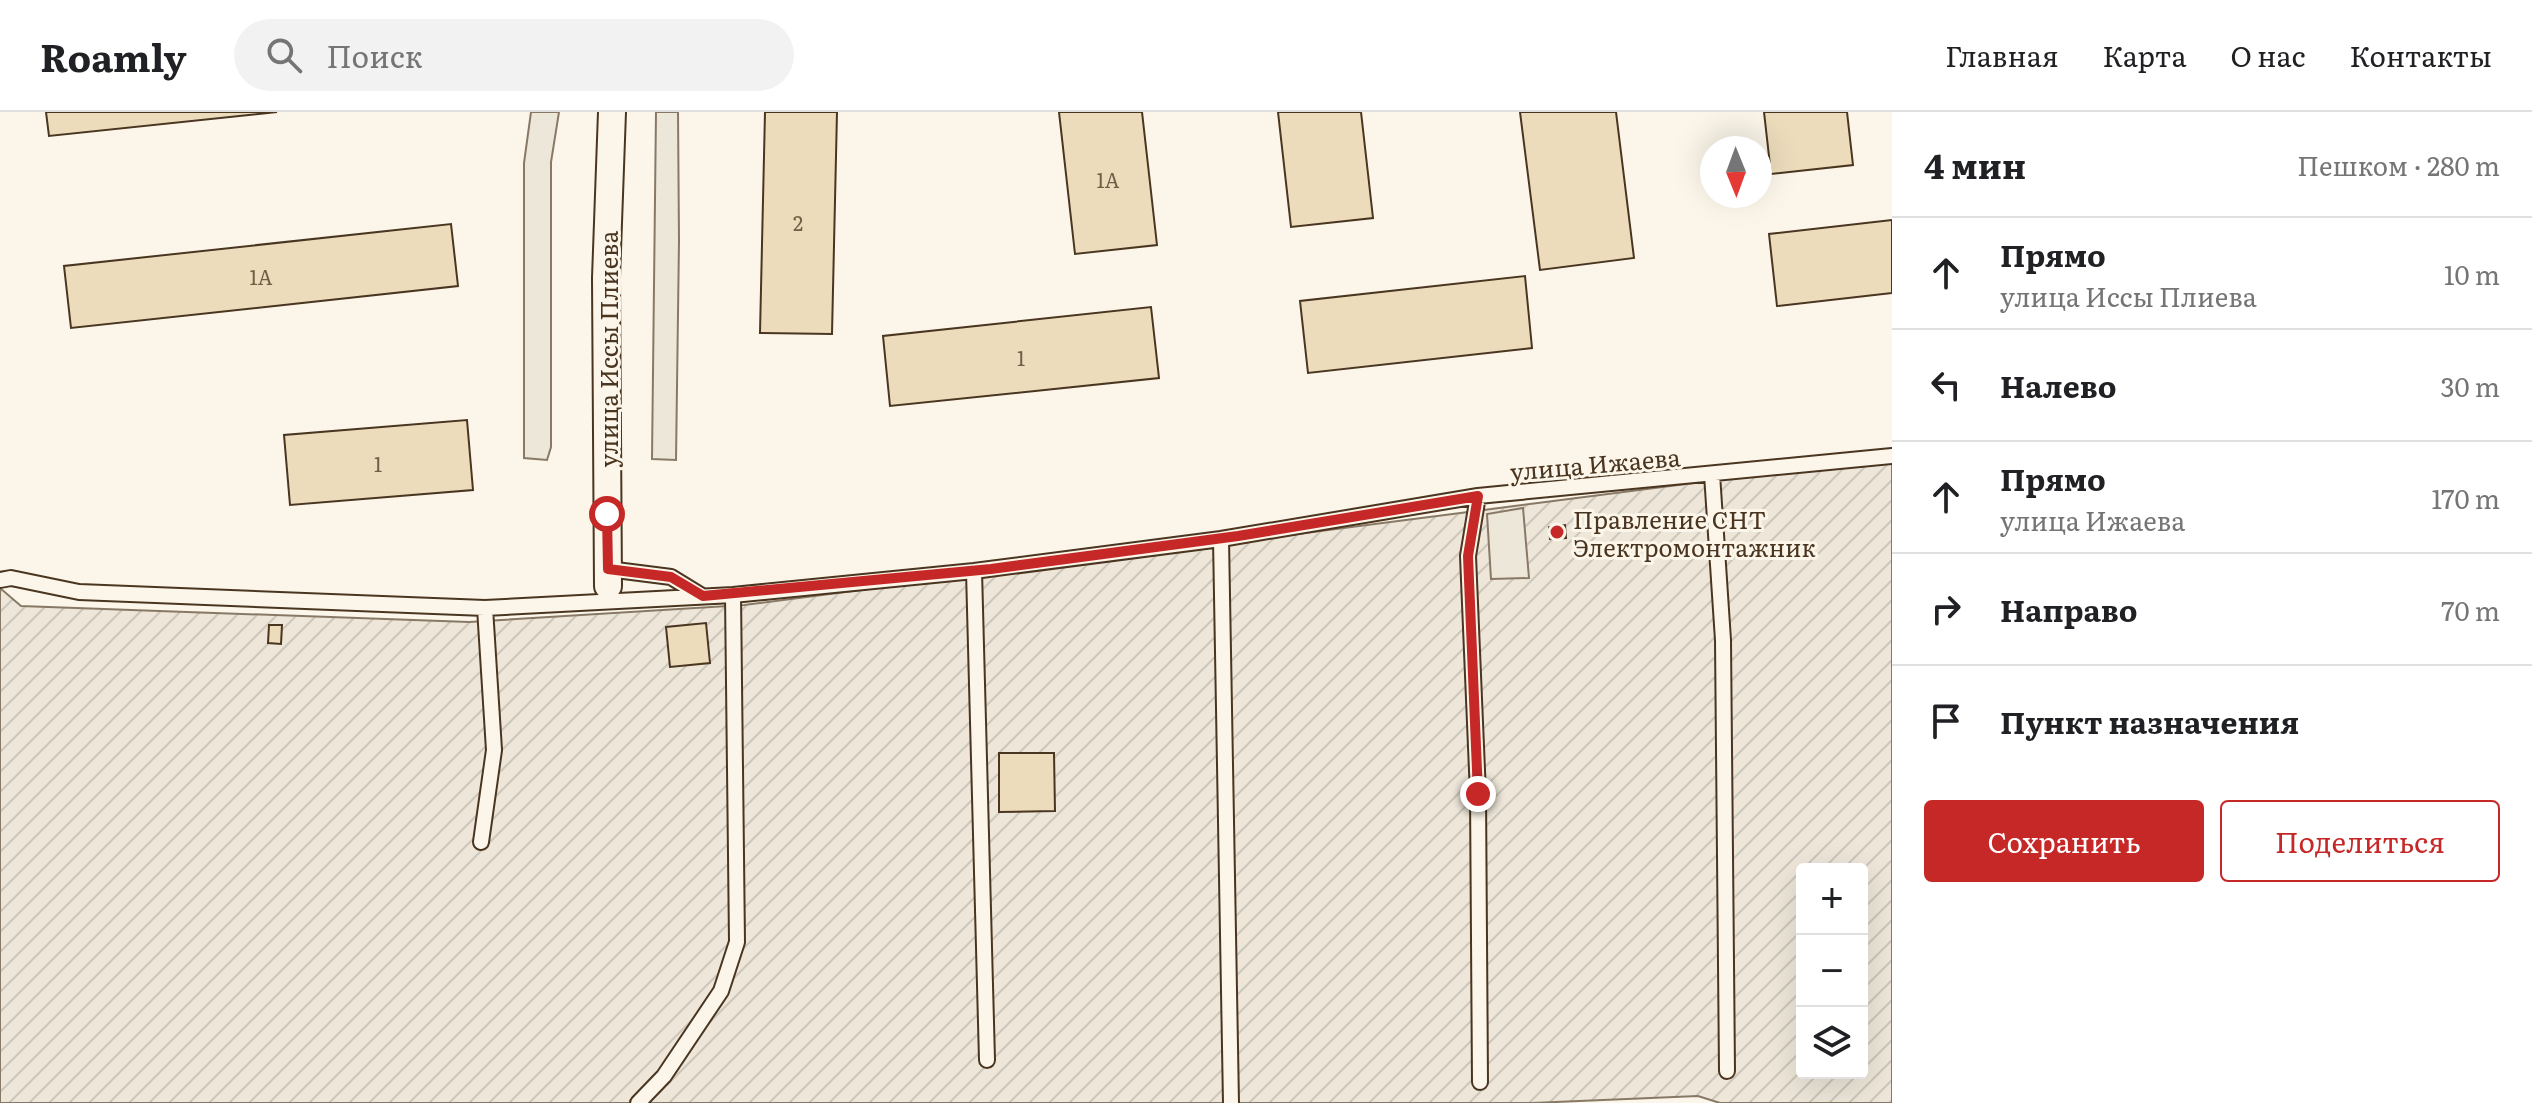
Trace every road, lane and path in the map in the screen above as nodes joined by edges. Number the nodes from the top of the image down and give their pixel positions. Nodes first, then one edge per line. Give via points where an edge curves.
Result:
1 (612, 112) edge
2 (1892, 456) edge
3 (1712, 474) junction
4 (1478, 496) junction
5 (1221, 539) junction
6 (974, 571) junction
7 (608, 577) joint
8 (0, 580) edge
9 (733, 595) junction
10 (703, 596) junction
11 (485, 608) junction
12 (481, 842) dead end
13 (987, 1060) dead end
14 (1727, 1071) dead end
15 (1480, 1082) dead end
16 (638, 1103) edge
17 (1231, 1103) edge

1 - 7 street, улица Иссы Плиева via 606,278
2 - 3 lane, улица Ижаева
3 - 4 lane, улица Ижаева
3 - 14 lane via 1723,640
4 - 5 lane, улица Ижаева
4 - 15 lane via 1468,556 1478,794
5 - 6 lane, улица Ижаева
5 - 17 lane
6 - 9 lane, улица Ижаева
6 - 13 lane
7 - 10 lane via 671,577
8 - 11 lane, улица Ижаева via 79,592
9 - 10 lane, улица Ижаева
9 - 16 lane via 737,942 721,991 664,1076
10 - 11 lane, улица Ижаева
11 - 12 lane via 494,750

